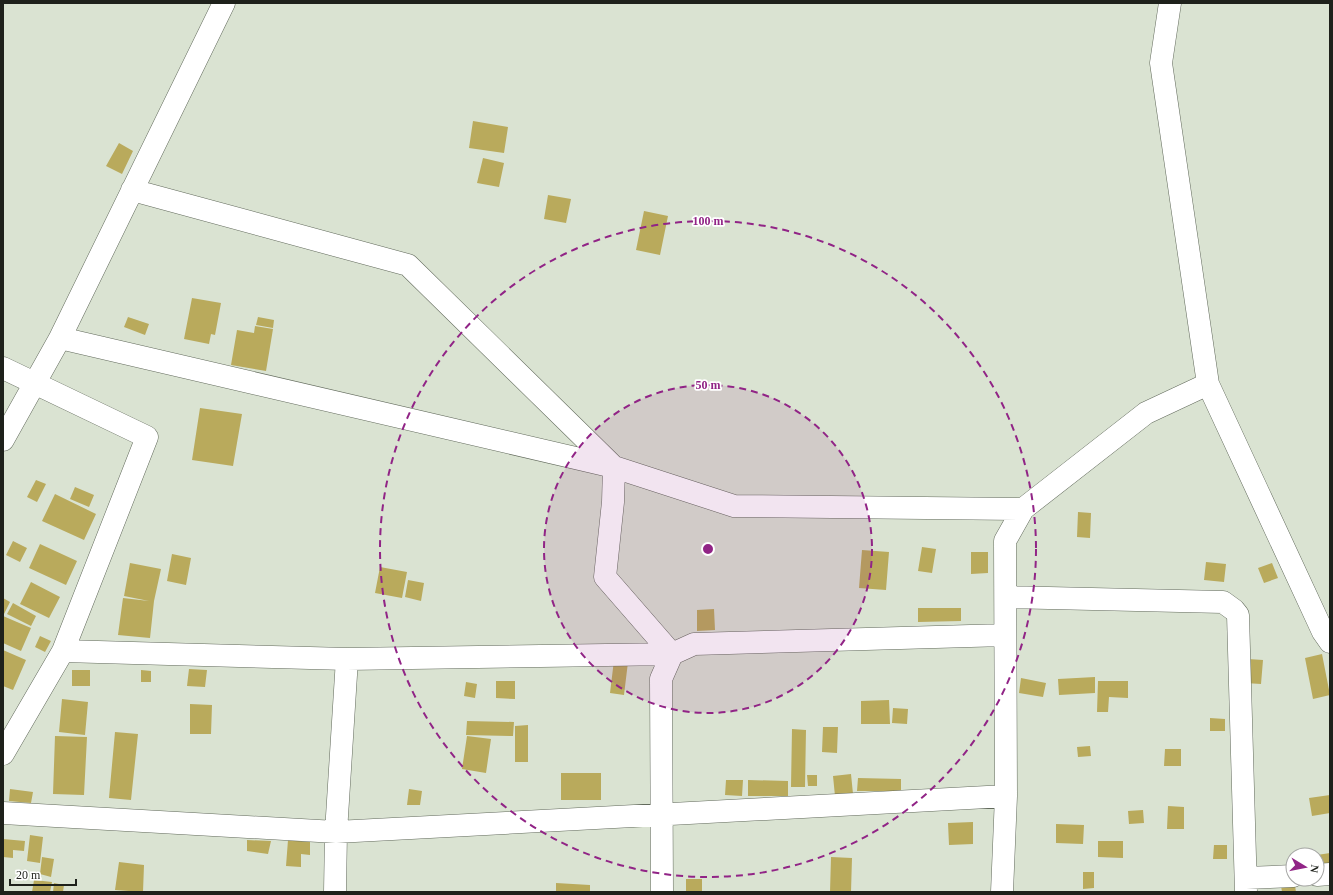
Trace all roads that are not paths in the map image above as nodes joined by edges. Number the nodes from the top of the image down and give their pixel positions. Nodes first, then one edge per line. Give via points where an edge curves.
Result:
1 (224, 3) edge
2 (1170, 3) edge
3 (132, 190) junction
4 (60, 338) junction
5 (3, 368) edge
6 (34, 384) junction
7 (1208, 384) junction
8 (3, 440) edge
9 (614, 467) junction
10 (1023, 509) junction
11 (1006, 597) junction
12 (1005, 635) junction
13 (1330, 642) edge
14 (63, 651) junction
15 (672, 654) junction
16 (347, 658) junction
17 (3, 754) edge
18 (1006, 796) junction
19 (3, 813) edge
20 (662, 814) junction
21 (336, 832) junction
22 (1285, 878) edge
23 (1246, 885) edge
24 (335, 892) edge
25 (662, 892) edge
26 (1002, 892) edge

1 - 3 street
2 - 7 street via 1161,63
3 - 4 street
3 - 9 street via 408,265
4 - 6 street
4 - 9 street
5 - 6 street
6 - 8 street
6 - 14 street via 147,437
7 - 10 street via 1146,413
7 - 13 street via 1323,632
9 - 10 street via 734,506
9 - 15 street via 605,577
10 - 11 street via 1005,541
11 - 12 street
11 - 23 street via 1223,602 1234,610 1238,615
12 - 15 street via 694,644
12 - 18 street
14 - 16 street
14 - 17 street
15 - 16 street
15 - 20 street via 661,679
16 - 21 street
18 - 20 street
18 - 26 street
19 - 21 street
20 - 21 street
20 - 25 street
21 - 24 street
22 - 23 street

